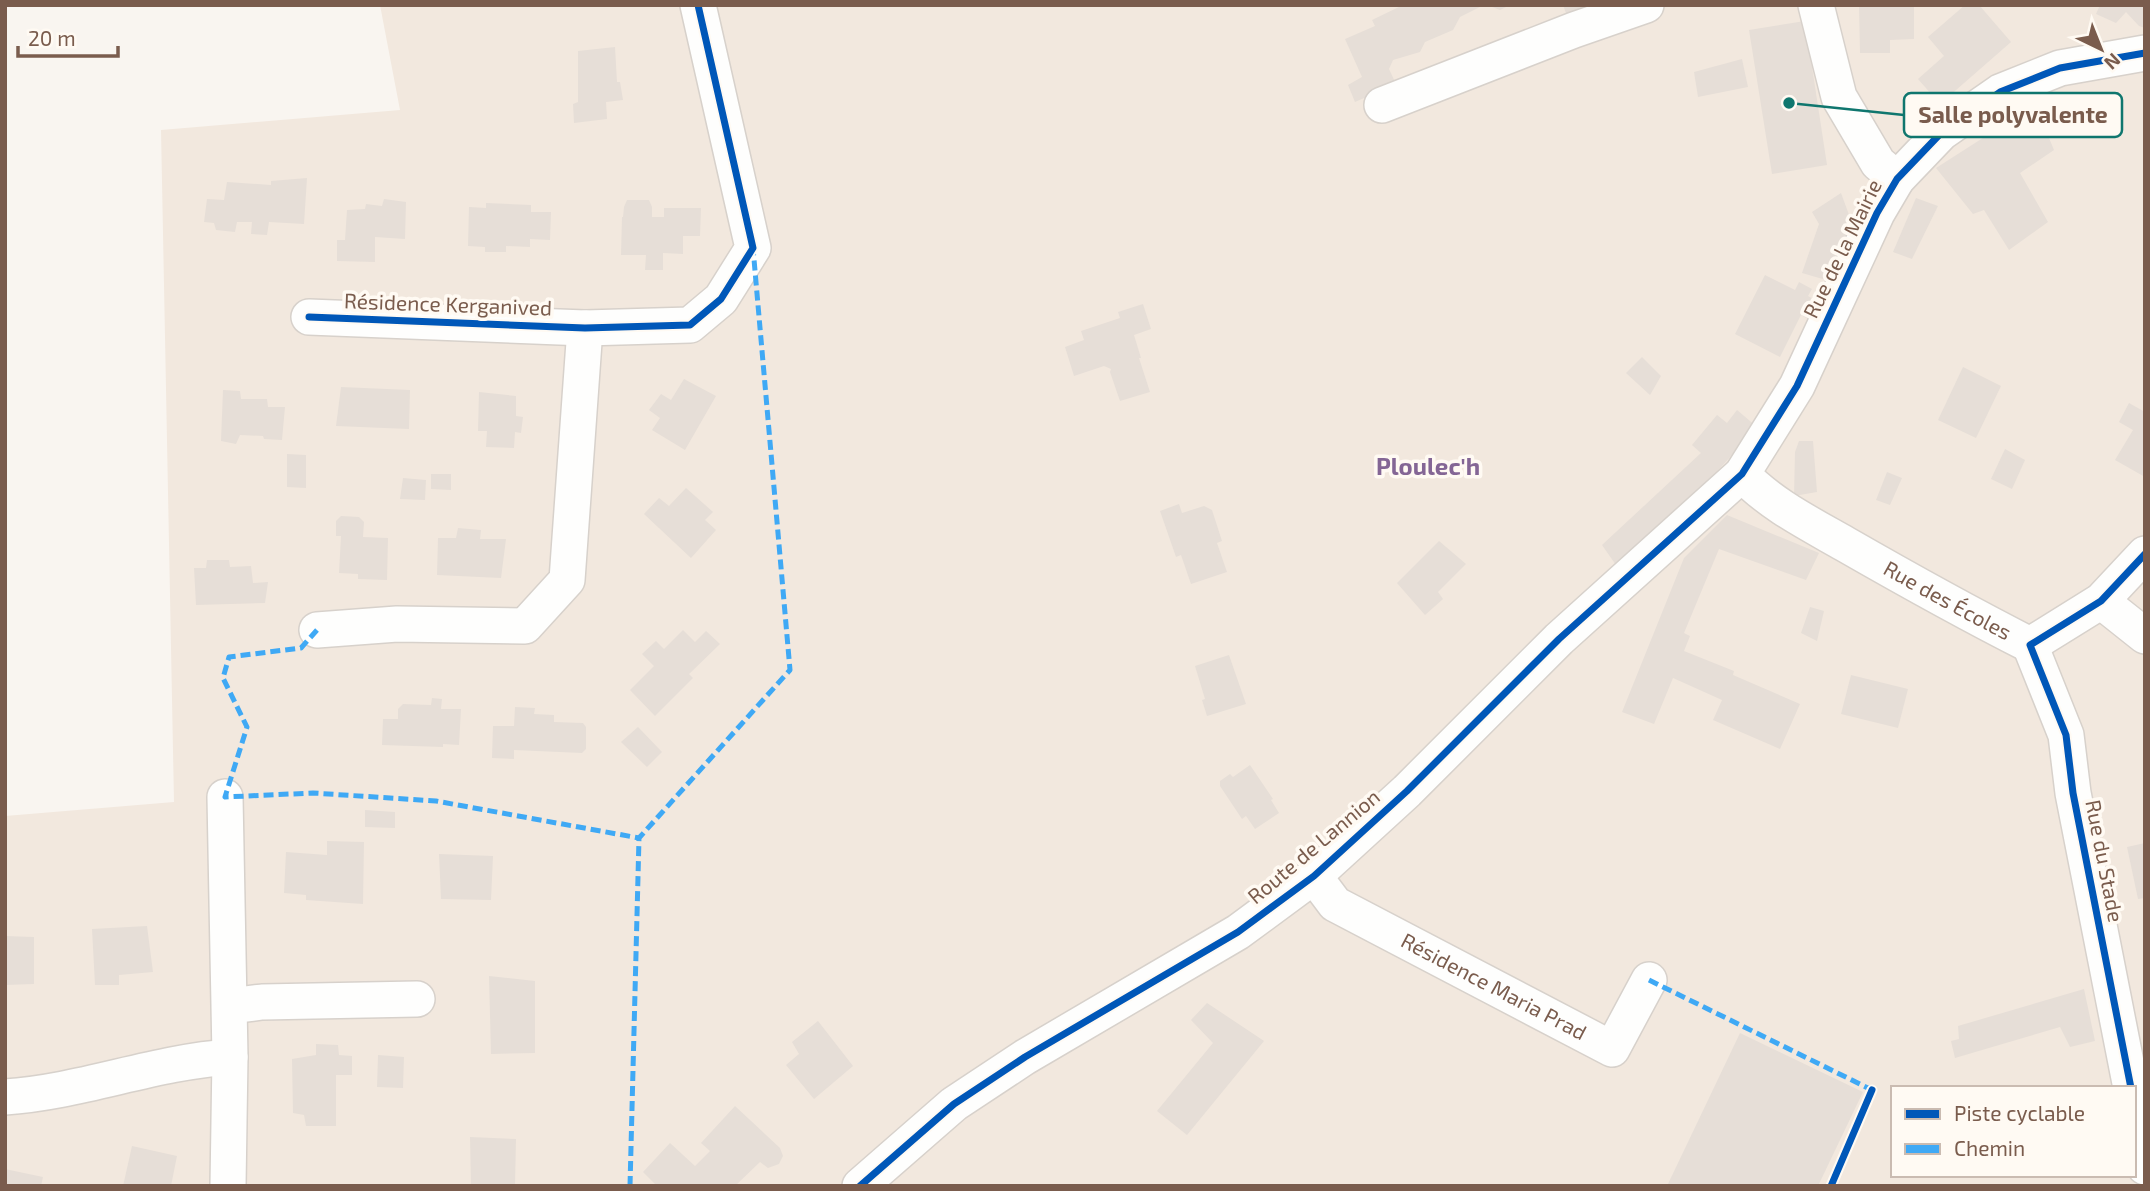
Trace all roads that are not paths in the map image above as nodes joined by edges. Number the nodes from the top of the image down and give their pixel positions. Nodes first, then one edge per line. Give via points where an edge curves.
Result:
1 (698, 5) edge
2 (1646, 5) edge
3 (1816, 5) edge
4 (2145, 52) edge
5 (1382, 105) dead end
6 (1897, 179) junction
7 (309, 317) dead end
8 (585, 328) junction
9 (1742, 474) junction
10 (2145, 554) edge
11 (2101, 601) junction
12 (317, 630) dead end
13 (2145, 636) edge
14 (2030, 645) junction
15 (225, 797) dead end
16 (1314, 876) junction
17 (1649, 980) dead end
18 (417, 999) dead end
19 (230, 1006) junction
20 (230, 1057) junction
21 (2131, 1086) edge
22 (5, 1097) edge
23 (2136, 1115) edge
24 (2145, 1167) edge
25 (228, 1186) edge
26 (860, 1186) edge

1 - 8 street, Résidence Kerganived via 753,248 722,299 690,326
2 - 5 street
3 - 6 street via 1839,97 1878,163
4 - 6 street, Rue de la Mairie via 2060,68 2000,92 1941,133
6 - 9 street, Rue de la Mairie via 1797,387
7 - 8 street, Résidence Kerganived
8 - 12 street via 568,580 525,626 397,624
9 - 14 street, Rue des Écoles via 1756,489 1816,527
9 - 16 street, Route de Lannion via 1559,639
10 - 11 street, Rue des Écoles
11 - 13 street
11 - 14 street, Rue des Écoles
14 - 21 street, Rue du Stade via 2066,735 2073,793
15 - 19 street
16 - 17 street, Résidence Maria Prad via 1335,904 1612,1049
16 - 26 street, Route de Lannion via 1238,932 954,1104
18 - 19 street
19 - 20 street
20 - 22 street
20 - 25 street
23 - 24 street

